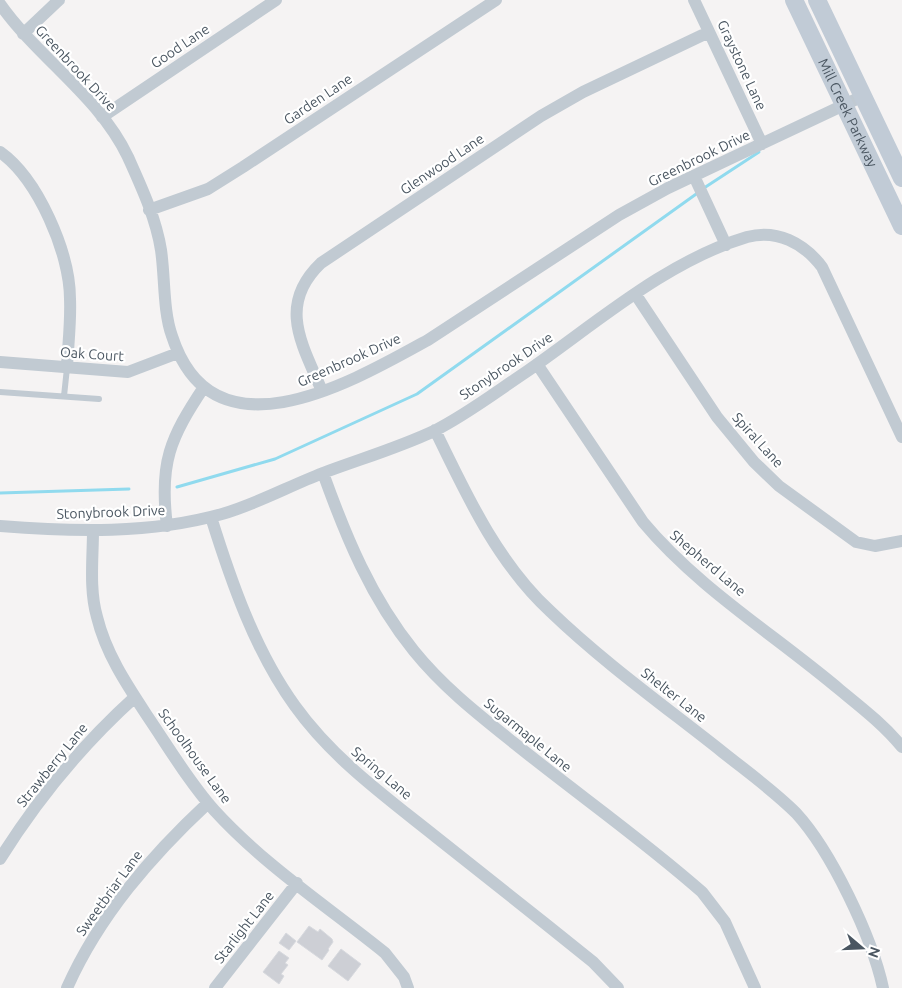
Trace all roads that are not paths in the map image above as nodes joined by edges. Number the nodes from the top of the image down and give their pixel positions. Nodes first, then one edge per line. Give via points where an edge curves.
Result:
1 (60, 0) edge
2 (276, 0) edge
3 (496, 0) edge
4 (694, 0) edge
5 (794, 0) edge
6 (817, 0) edge
7 (0, 4) edge
8 (710, 32) junction
9 (24, 34) junction
10 (863, 96) junction
11 (844, 105) junction
12 (102, 117) junction
13 (762, 144) junction
14 (0, 152) edge
15 (694, 176) junction
16 (902, 178) edge
17 (149, 210) junction
18 (902, 226) edge
19 (726, 245) junction
20 (636, 295) junction
21 (178, 353) junction
22 (0, 362) edge
23 (537, 364) junction
24 (67, 368) junction
25 (204, 387) junction
26 (322, 391) junction
27 (0, 392) edge
28 (64, 396) junction
29 (99, 399) dead end
30 (435, 430) junction
31 (902, 437) edge
32 (323, 473) junction
33 (211, 517) junction
34 (0, 526) edge
35 (167, 526) junction
36 (93, 530) junction
37 (902, 541) edge
38 (135, 697) junction
39 (902, 747) edge
40 (208, 803) junction
41 (0, 858) edge
42 (297, 883) junction
43 (67, 988) edge
44 (215, 988) edge
45 (408, 988) edge
46 (618, 988) edge
47 (755, 988) edge
48 (883, 988) edge

1 - 9 street
2 - 12 street, Good Lane
3 - 17 street, Garden Lane via 243,167 193,196
4 - 8 street, Graystone Lane
5 - 11 main road, Mill Creek Parkway
6 - 10 main road, Mill Creek Parkway
7 - 9 street, Greenbrook Drive
8 - 13 street, Graystone Lane
8 - 26 street, Glenwood Lane via 583,92 541,116 321,263 304,281 295,311 305,351
9 - 12 street, Greenbrook Drive
10 - 11 street, Greenbrook Drive
10 - 16 main road, Mill Creek Parkway
11 - 13 street, Greenbrook Drive
11 - 18 main road, Mill Creek Parkway
12 - 17 street, Greenbrook Drive via 127,156
13 - 15 street, Greenbrook Drive
14 - 24 street via 14,162 39,198 60,242 70,297
15 - 19 street
15 - 26 street, Greenbrook Drive via 571,244 428,340
17 - 21 street, Greenbrook Drive via 160,248 169,324
19 - 20 street, Stonybrook Drive via 668,273
19 - 31 street, Stonybrook Drive via 753,236 779,236 792,240 814,256
20 - 23 street, Stonybrook Drive
20 - 37 street, Spiral Lane via 722,424 779,486 856,542 875,546
21 - 24 street, Oak Court via 128,372
21 - 25 street, Greenbrook Drive via 192,378
22 - 24 street, Oak Court
23 - 30 street, Stonybrook Drive
23 - 39 street, Shepherd Lane via 657,539 710,586 877,720
24 - 28 lane
25 - 26 street, Greenbrook Drive via 223,398 255,406 278,405
25 - 35 street via 177,429 168,453 163,476
27 - 28 lane
28 - 29 lane
30 - 32 street, Stonybrook Drive
30 - 48 street, Shelter Lane via 496,545 536,597 603,658 775,794 814,836 848,897 874,957
32 - 33 street, Stonybrook Drive via 246,506
32 - 47 street, Sugarmaple Lane via 354,554 372,589 413,650 472,710 702,892 725,922
33 - 35 street, Stonybrook Drive
33 - 46 street, Spring Lane via 254,633 287,694 314,730 374,788 593,962
34 - 36 street, Stonybrook Drive
35 - 36 street, Stonybrook Drive
36 - 38 street, Schoolhouse Lane via 96,614 110,656
38 - 40 street, Schoolhouse Lane
38 - 41 street, Strawberry Lane via 89,742
40 - 42 street, Schoolhouse Lane via 237,834
40 - 43 street, Sweetbriar Lane via 133,881 87,950
42 - 44 street, Starlight Lane
42 - 45 street, Schoolhouse Lane via 385,954 400,970

